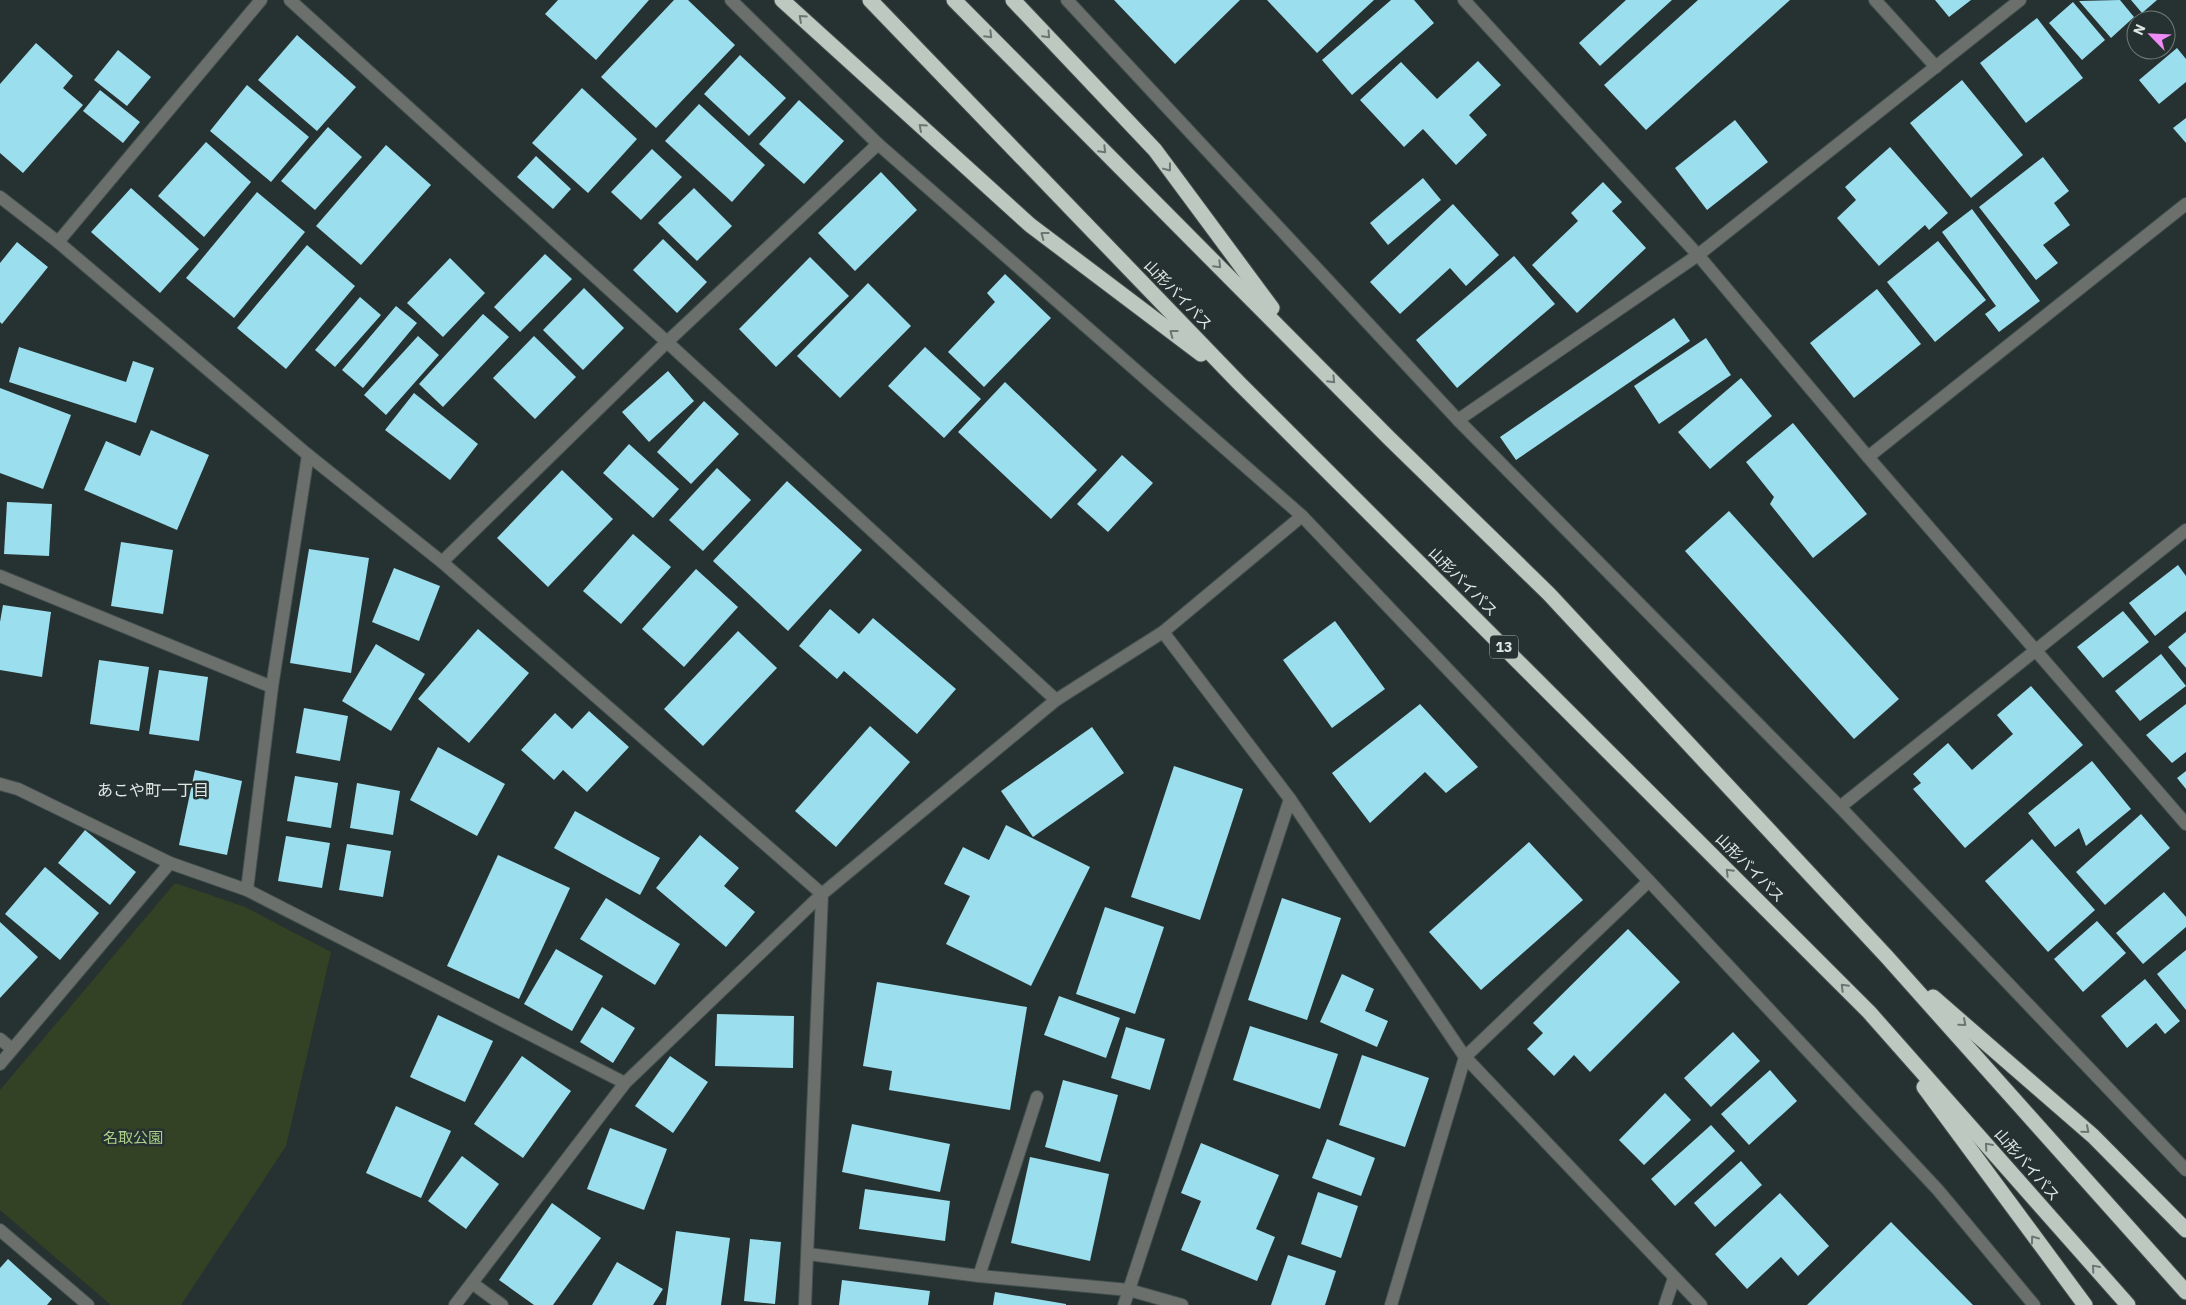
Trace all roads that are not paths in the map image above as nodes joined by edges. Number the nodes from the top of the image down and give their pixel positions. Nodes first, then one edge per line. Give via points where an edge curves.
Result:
1 (261, 0) edge
2 (290, 0) edge
3 (731, 0) edge
4 (782, 0) edge
5 (870, 0) edge
6 (954, 0) edge
7 (1013, 0) edge
8 (1067, 0) edge
9 (1464, 0) edge
10 (1875, 0) edge
11 (2020, 0) edge
12 (1936, 67) junction
13 (878, 144) junction
14 (0, 196) edge
15 (2186, 204) edge
16 (58, 242) junction
17 (1698, 254) junction
18 (667, 342) junction
19 (1304, 350) junction
20 (1240, 384) junction
21 (1458, 420) junction
22 (308, 455) junction
23 (1868, 457) junction
24 (1302, 516) junction
25 (2186, 530) edge
26 (442, 562) junction
27 (0, 576) edge
28 (1163, 632) junction
29 (2034, 650) junction
30 (272, 687) junction
31 (1056, 700) junction
32 (0, 784) edge
33 (1290, 799) junction
34 (1840, 807) junction
35 (2186, 824) edge
36 (170, 863) junction
37 (1649, 881) junction
38 (247, 890) junction
39 (822, 894) junction
40 (1887, 957) junction
41 (1869, 1012) junction
42 (0, 1039) edge
43 (12, 1049) junction
44 (1465, 1057) junction
45 (0, 1064) edge
46 (625, 1083) junction
47 (1037, 1097) dead end
48 (2186, 1170) edge
49 (0, 1230) edge
50 (2186, 1230) edge
51 (808, 1254) junction
52 (979, 1276) junction
53 (1674, 1278) junction
54 (472, 1283) junction
55 (1129, 1290) junction
56 (2186, 1292) edge
57 (88, 1305) edge
58 (455, 1305) edge
59 (502, 1305) edge
60 (805, 1305) edge
61 (1124, 1305) edge
62 (1182, 1305) edge
63 (1392, 1305) edge
64 (1665, 1305) edge
65 (1701, 1305) edge
66 (2034, 1305) edge
67 (2085, 1305) edge
68 (2128, 1305) edge

1 - 16 street
2 - 18 street
3 - 13 street
20 -> 4 highway via 1030,225
5 - 20 highway, 山形バイパス / 13
6 -> 19 highway
7 -> 19 highway via 1155,150
8 - 21 street
9 - 17 street
10 - 12 street
11 - 12 street
12 - 17 street
13 - 18 street
13 - 24 street
14 - 16 street
15 - 23 street
16 - 22 street
17 - 21 street
17 - 23 street
18 - 26 street
18 - 31 street
19 -> 40 highway via 1548,594
41 -> 20 highway, 山形バイパス / 13
21 - 34 street
22 - 26 street
22 - 30 street
23 - 29 street
24 - 28 street
24 - 37 street
25 - 29 street
26 - 39 street
27 - 30 street
28 - 31 street
28 - 33 street
29 - 34 street
29 - 35 street
30 - 38 street
31 - 39 street
32 - 36 street via 18,789
33 - 44 street
33 - 55 street
34 - 48 street
36 - 38 street
36 - 43 street
37 - 44 street
37 - 66 street via 1938,1190
38 - 46 street
39 - 46 street
39 - 51 street
40 -> 50 highway via 2093,1136
40 - 56 highway
67 -> 41 highway
68 -> 41 highway, 山形バイパス / 13
42 - 43 street
43 - 45 street
44 - 53 street
44 - 63 street
46 - 54 street
47 - 52 street
49 - 57 street
51 - 52 street
51 - 60 street
52 - 55 street
53 - 64 street
53 - 65 street
54 - 58 street
54 - 59 street
55 - 61 street
55 - 62 street

